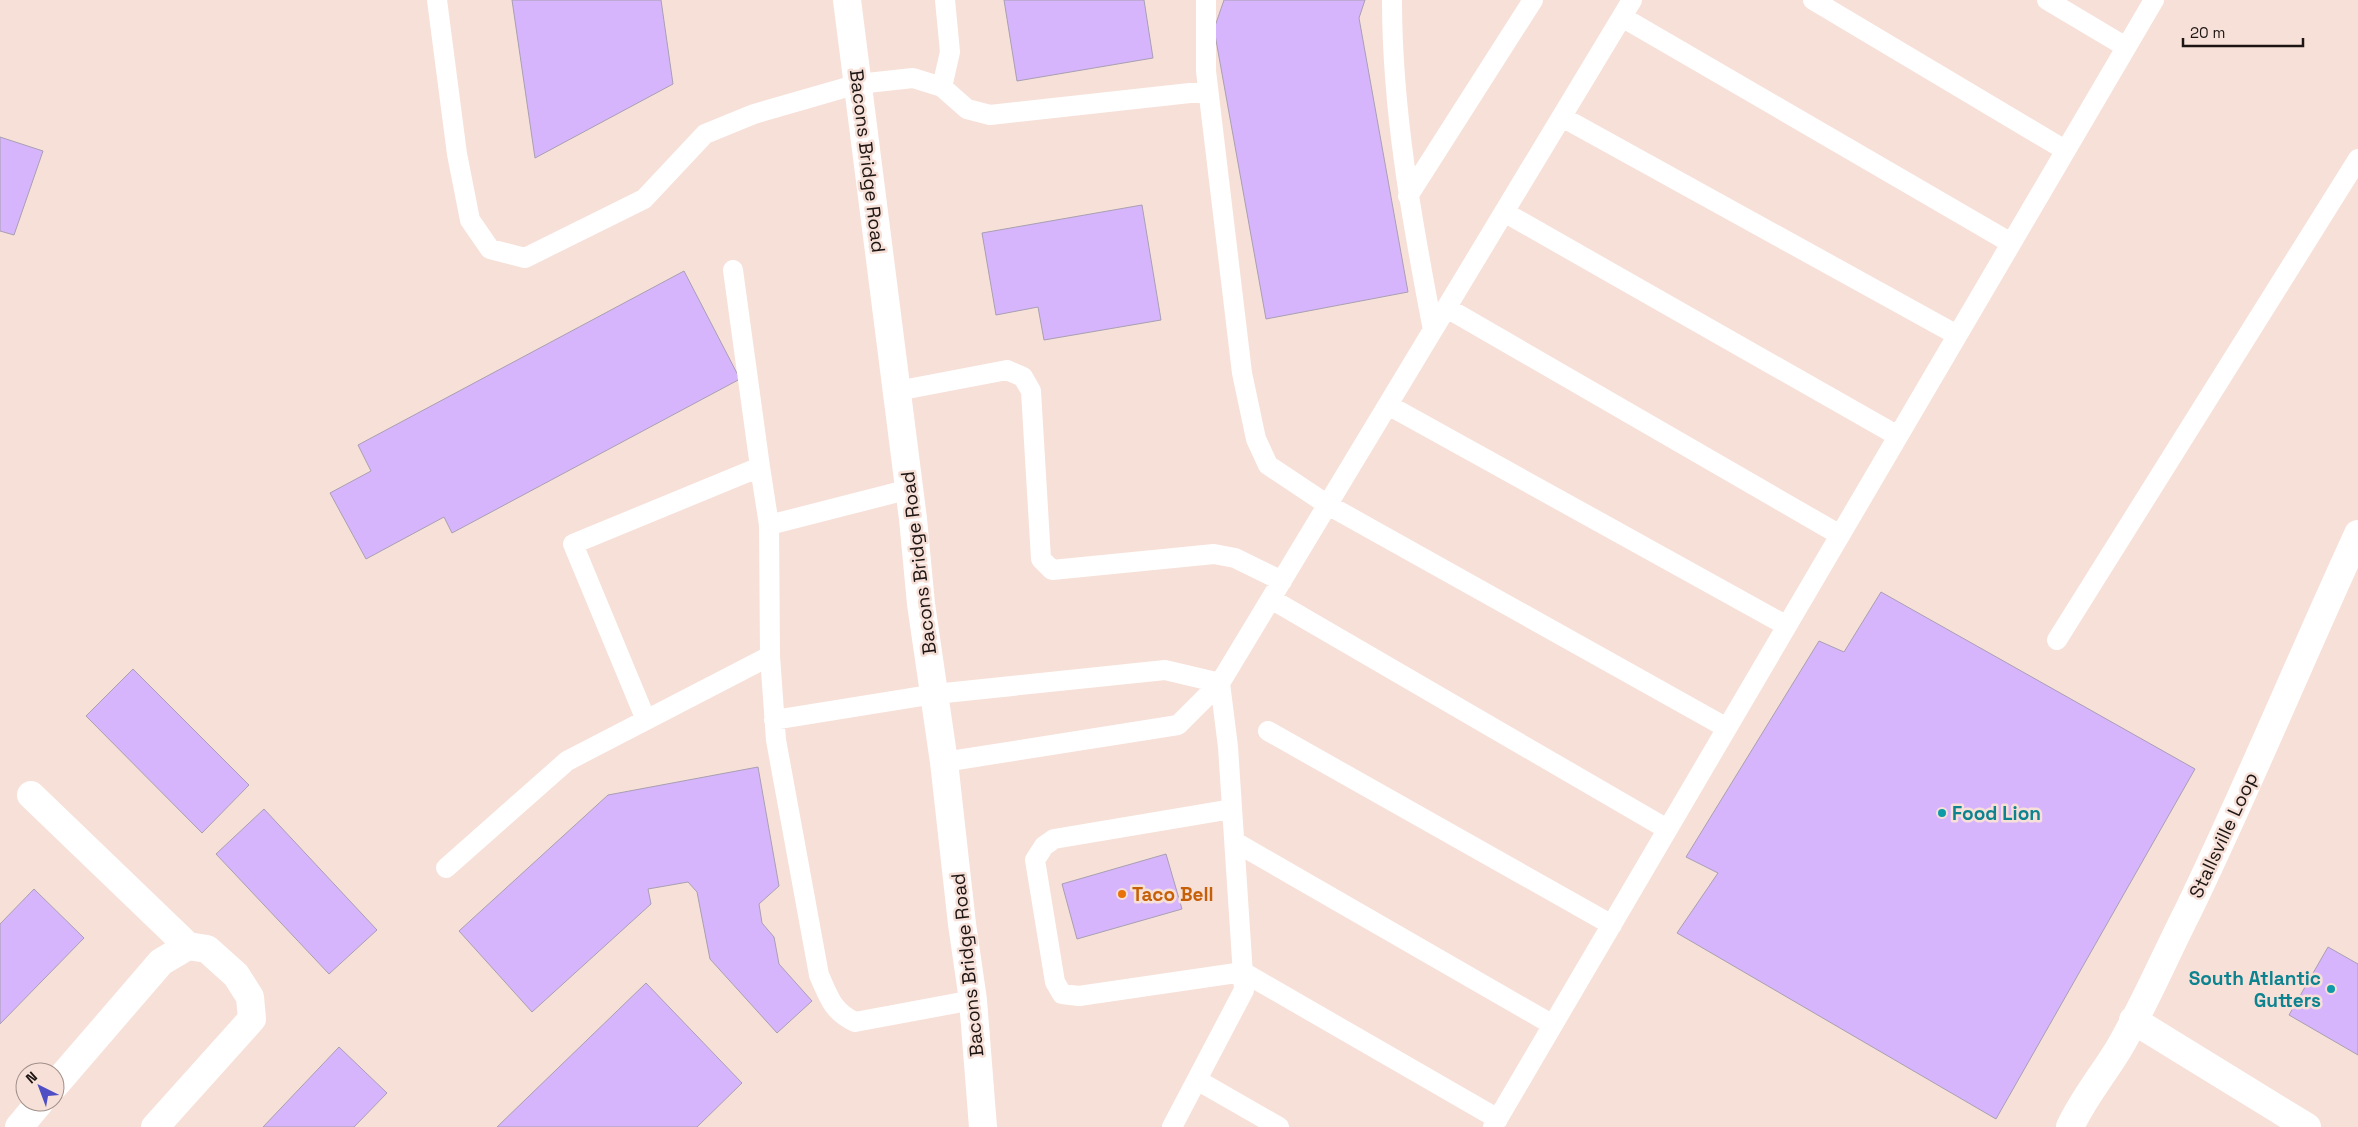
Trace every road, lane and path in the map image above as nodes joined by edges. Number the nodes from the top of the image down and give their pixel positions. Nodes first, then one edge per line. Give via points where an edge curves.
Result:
1 (436, 0) edge
2 (847, 0) edge
3 (945, 0) edge
4 (1206, 0) edge
5 (1392, 0) edge
6 (1533, 0) edge
7 (1632, 0) edge
8 (1813, 0) edge
9 (2047, 0) edge
10 (2154, 0) edge
11 (1622, 17) junction
12 (2126, 47) junction
13 (858, 84) junction
14 (942, 87) junction
15 (1208, 91) junction
16 (1562, 117) junction
17 (2065, 150) junction
18 (2358, 159) edge
19 (1408, 196) junction
20 (1504, 212) junction
21 (2011, 243) junction
22 (734, 270) dead end
23 (1447, 308) junction
24 (1433, 330) junction
25 (1957, 335) junction
26 (897, 391) junction
27 (1388, 405) junction
28 (1898, 436) junction
29 (760, 467) junction
30 (910, 489) junction
31 (1328, 505) junction
32 (769, 525) junction
33 (2358, 534) edge
34 (1840, 535) junction
35 (1282, 581) junction
36 (1271, 599) junction
37 (1787, 626) junction
38 (2058, 640) dead end
39 (770, 656) junction
40 (1220, 683) junction
41 (935, 694) junction
42 (646, 720) junction
43 (774, 720) junction
44 (1727, 728) junction
45 (1268, 731) dead end
46 (944, 762) junction
47 (31, 795) dead end
48 (1232, 809) junction
49 (1667, 829) junction
50 (1235, 842) junction
51 (446, 868) dead end
52 (1612, 925) junction
53 (188, 946) junction
54 (1243, 972) junction
55 (973, 1000) junction
56 (2133, 1020) junction
57 (1553, 1024) junction
58 (65, 1073) edge
59 (1197, 1080) junction
60 (1496, 1123) edge
61 (155, 1127) edge
62 (983, 1127) edge
63 (1172, 1127) edge
64 (1280, 1127) edge
65 (2070, 1127) edge
66 (2307, 1127) edge

1 - 13 lane via 456,154 470,220 490,249 524,258 644,200 705,134 754,114
2 - 13 street, Bacons Bridge Road
3 - 14 lane via 950,52
4 - 15 lane
5 - 19 lane via 1392,48
6 - 19 lane
7 - 11 lane
8 - 17 lane
9 - 12 lane
10 - 12 lane
11 - 16 lane
11 - 21 lane
12 - 17 lane
13 - 14 lane via 913,78
13 - 26 street, Bacons Bridge Road
14 - 15 lane via 967,109 990,115
15 - 31 lane via 1242,373 1256,439 1268,465
16 - 20 lane
16 - 25 lane
17 - 21 lane
18 - 38 lane
19 - 24 lane
20 - 23 lane
20 - 28 lane
21 - 25 lane
22 - 29 lane
23 - 24 lane
23 - 34 lane
24 - 27 lane
25 - 28 lane
26 - 30 street, Bacons Bridge Road
26 - 35 lane via 1007,370 1022,376 1031,392 1041,559 1052,570 1214,554 1235,558
27 - 31 lane
27 - 37 lane
28 - 34 lane
29 - 32 lane
29 - 42 lane via 573,544
30 - 32 lane
30 - 41 street, Bacons Bridge Road via 921,604
31 - 35 lane
31 - 44 lane
32 - 39 lane
33 - 56 street, Stallsville Loop via 2284,704
34 - 37 lane
35 - 36 lane
36 - 40 lane
36 - 49 lane
37 - 44 lane
39 - 42 lane
39 - 43 lane
40 - 41 lane via 1165,670
40 - 46 lane via 1178,725
40 - 48 lane
41 - 43 lane
41 - 46 street, Bacons Bridge Road
42 - 51 lane via 567,761
43 - 55 lane via 819,976 834,1008 855,1022
44 - 49 lane
45 - 52 lane
46 - 55 street, Bacons Bridge Road
47 - 53 street
48 - 50 lane
48 - 54 lane via 1054,839 1044,846 1035,860 1055,982 1062,994 1079,996
49 - 52 lane
50 - 54 lane
50 - 57 lane
52 - 57 lane
53 - 58 street via 161,962
53 - 61 street via 207,949 236,975 250,997 252,1019
54 - 59 lane via 1244,990
54 - 60 lane
55 - 62 street, Bacons Bridge Road
56 - 65 street, Stallsville Loop
56 - 66 street
57 - 60 lane
59 - 63 lane
59 - 64 lane

